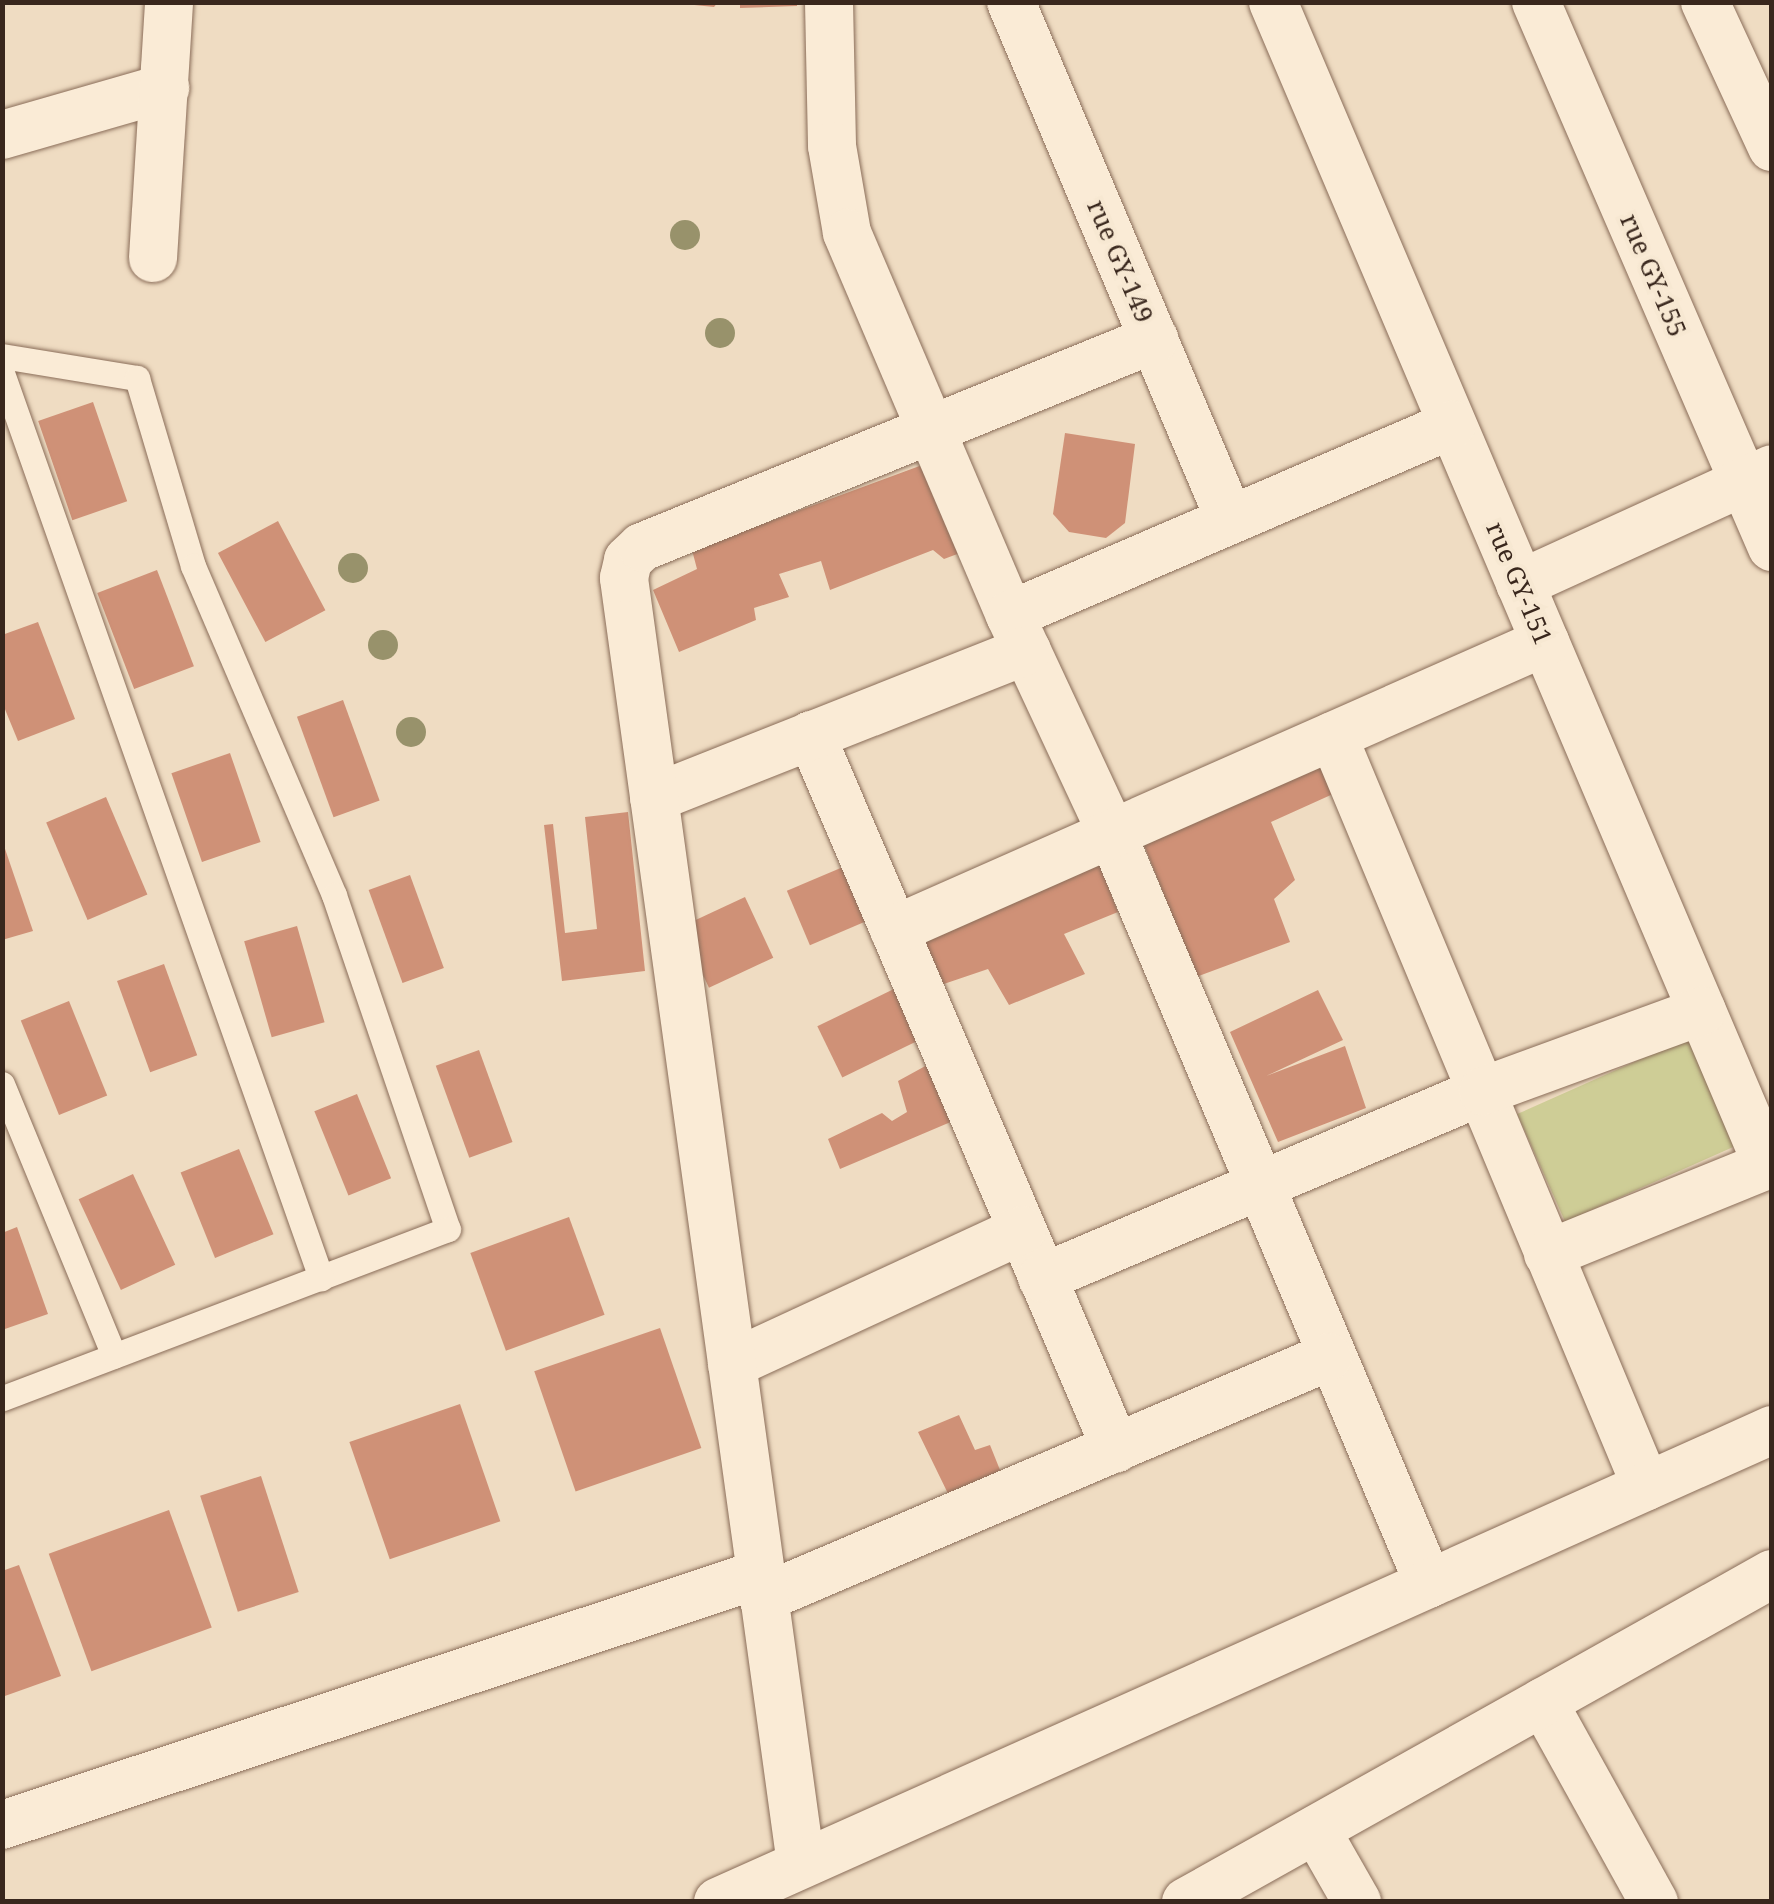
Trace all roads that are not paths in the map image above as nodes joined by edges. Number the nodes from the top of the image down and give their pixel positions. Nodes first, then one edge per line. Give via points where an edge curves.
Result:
1 (170, 2) edge
2 (828, 2) edge
3 (1011, 2) edge
4 (1273, 2) edge
5 (1536, 2) edge
6 (1706, 2) edge
7 (165, 88) junction
8 (2, 134) edge
9 (1772, 148) edge
10 (153, 258) dead end
11 (1154, 339) junction
12 (2, 356) edge
13 (2, 373) edge
14 (1452, 425) junction
15 (930, 430) junction
16 (1758, 476) edge
17 (1230, 520) junction
18 (1772, 546) edge
19 (1520, 584) junction
20 (1019, 632) junction
21 (1544, 642) junction
22 (811, 735) junction
23 (1333, 736) junction
24 (654, 798) junction
25 (1112, 834) junction
26 (894, 930) junction
27 (1702, 1011) junction
28 (2, 1084) edge
29 (1483, 1091) junction
30 (1769, 1163) edge
31 (1261, 1189) junction
32 (1022, 1230) junction
33 (1548, 1254) junction
34 (321, 1278) junction
35 (1042, 1278) junction
36 (114, 1356) junction
37 (1328, 1357) junction
38 (732, 1364) junction
39 (2, 1398) edge
40 (1772, 1430) edge
41 (1116, 1448) junction
42 (1646, 1486) junction
43 (1772, 1574) edge
44 (1429, 1584) junction
45 (762, 1586) junction
46 (1543, 1702) junction
47 (2, 1824) edge
48 (1316, 1830) junction
49 (802, 1864) junction
50 (718, 1902) edge
51 (1186, 1902) edge
52 (1357, 1902) edge
53 (1654, 1902) edge

1 - 7 street
2 - 15 street via 832,146 848,233
3 - 11 street, rue GY-149
4 - 14 street, rue GY-151
5 - 16 street, rue GY-155
6 - 9 street
7 - 8 street
7 - 10 street
11 - 15 street
11 - 17 street, rue GY-149
12 - 34 lane via 137,378 193,566 334,895 448,1229
13 - 34 lane
14 - 17 street
14 - 19 street, rue GY-151
15 - 20 street
15 - 24 street via 642,547 628,560 624,578
16 - 18 street, rue GY-155
16 - 19 street
17 - 20 street
19 - 21 street, rue GY-151
20 - 22 street
20 - 25 street
21 - 23 street
21 - 27 street, rue GY-151
22 - 24 street
22 - 26 street
23 - 25 street
23 - 29 street
24 - 38 street
25 - 26 street
25 - 31 street
26 - 32 street
27 - 29 street
27 - 30 street, rue GY-151
28 - 36 lane
29 - 31 street
29 - 33 street
30 - 33 street
31 - 35 street
31 - 37 street
32 - 35 street
32 - 38 street
33 - 42 street
34 - 36 lane
35 - 41 street
36 - 39 lane
37 - 41 street
37 - 44 street
38 - 45 street
40 - 42 street
41 - 45 street
42 - 44 street
43 - 46 street
44 - 49 street
45 - 47 street
45 - 49 street
46 - 48 street
46 - 53 street
48 - 51 street
48 - 52 street
49 - 50 street

